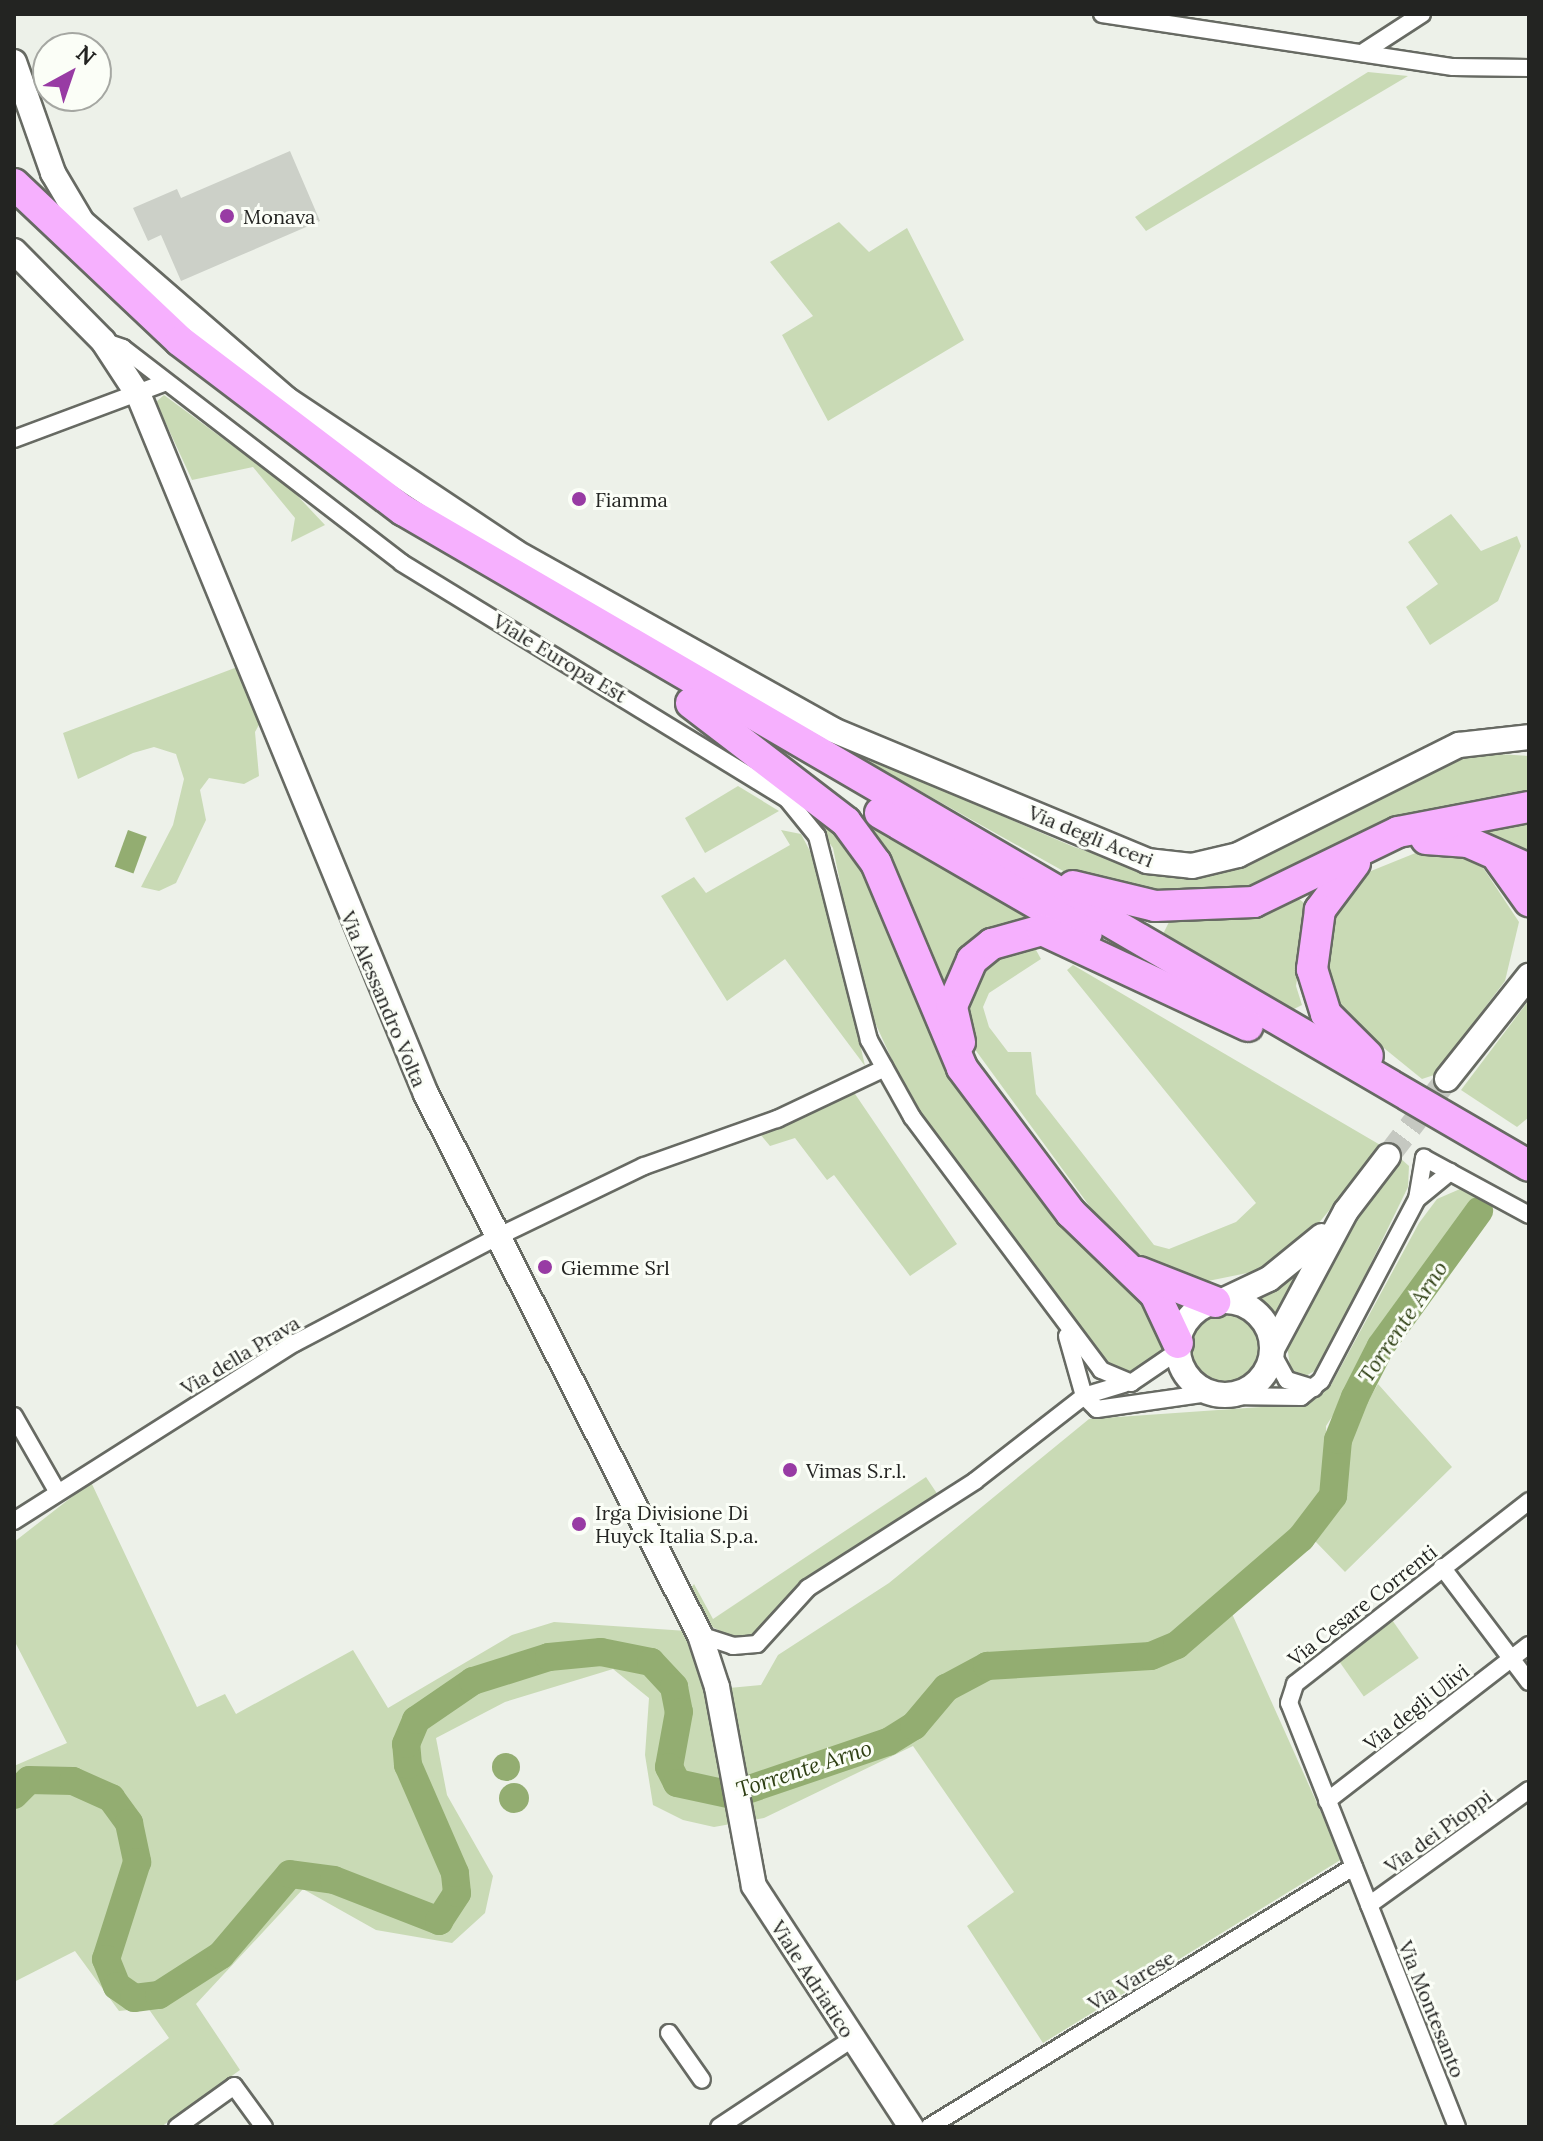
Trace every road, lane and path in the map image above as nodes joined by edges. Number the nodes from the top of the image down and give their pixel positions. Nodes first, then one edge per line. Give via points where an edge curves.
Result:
1 (1102, 14) edge
2 (1422, 14) edge
3 (1140, 15) edge
4 (1365, 51) junction
5 (14, 62) edge
6 (1529, 68) edge
7 (14, 184) edge
8 (14, 212) edge
9 (14, 251) edge
10 (103, 341) junction
11 (164, 383) junction
12 (139, 396) junction
13 (14, 439) edge
14 (691, 703) junction
15 (1529, 737) edge
16 (1529, 807) edge
17 (943, 825) junction
18 (1495, 854) junction
19 (1529, 869) edge
20 (1529, 901) edge
21 (1529, 955) edge
22 (1529, 976) edge
23 (1511, 996) junction
24 (1248, 1026) junction
25 (885, 1068) junction
26 (1447, 1079) tunnel mouth
27 (1388, 1156) tunnel mouth
28 (1529, 1165) edge
29 (1450, 1172) junction
30 (1529, 1188) edge
31 (1417, 1199) junction
32 (1346, 1211) junction
33 (1529, 1215) edge
34 (495, 1238) junction
35 (1218, 1302) junction
36 (1058, 1317) junction
37 (1178, 1347) junction
38 (1273, 1351) junction
39 (1124, 1384) junction
40 (1314, 1388) junction
41 (1218, 1394) junction
42 (1084, 1396) junction
43 (14, 1416) edge
44 (57, 1491) junction
45 (1529, 1501) edge
46 (14, 1521) edge
47 (1442, 1567) junction
48 (700, 1635) junction
49 (1529, 1645) edge
50 (1512, 1658) junction
51 (1529, 1682) edge
52 (732, 1764) joint
53 (1529, 1790) edge
54 (1327, 1801) junction
55 (1354, 1867) junction
56 (1369, 1905) junction
57 (669, 2033) dead end
58 (852, 2039) junction
59 (702, 2080) dead end
60 (177, 2127) edge
61 (264, 2127) edge
62 (719, 2127) edge
63 (911, 2127) edge
64 (929, 2127) edge
65 (1457, 2127) edge

1 - 3 street
2 - 4 street
3 - 4 street
4 - 6 street
5 - 15 street, Via degli Aceri via 53,173 82,222 223,348 354,450 515,552 833,730 1147,861 1192,866 1238,855 1459,745
7 - 17 highway via 180,341 403,510
8 - 14 highway via 168,357 334,487 469,576
9 - 10 street, Via Alessandro Volta
10 - 11 street, Viale Europa Est via 123,348
10 - 12 street, Via Alessandro Volta
11 - 12 street
11 - 25 street, Viale Europa Est via 402,563 787,799 817,836 835,888 849,977
12 - 13 street
12 - 34 street, Via Alessandro Volta via 356,935
14 - 24 highway
14 - 37 highway via 846,822 876,863 962,1068 1071,1213 1155,1294
16 - 17 highway via 1398,832 1291,889 1218,907 1155,906 1090,894
17 - 28 highway
18 - 19 highway
18 - 20 highway
18 - 28 highway via 1436,838 1391,845 1355,863 1315,922 1312,969 1341,1035
21 - 23 street
22 - 23 street
23 - 26 street
24 - 30 highway
24 - 35 highway via 1042,930 992,944 972,960 952,1006 970,1062 1078,1206 1135,1269
25 - 34 street via 777,1119 644,1166
25 - 36 street, Viale Europa Est via 912,1117
27 - 32 street
29 - 31 street
29 - 31 street via 1424,1158
29 - 33 street
31 - 40 street via 1339,1354
32 - 35 street via 1305,1255
32 - 38 street
34 - 44 street, Via della Prava via 295,1343
34 - 48 street, Via Alessandro Volta
35 - 37 street via 1186,1321
35 - 38 street via 1251,1308
36 - 39 street via 1101,1370
36 - 42 street
37 - 39 street
37 - 41 street via 1188,1377
38 - 40 street via 1287,1380
38 - 41 street via 1252,1388
39 - 42 street
40 - 41 street via 1284,1399
41 - 42 street via 1151,1396 1104,1411
42 - 48 street via 975,1481 808,1588 757,1644 733,1646
43 - 44 street
44 - 46 street, Via della Prava
45 - 47 street, Via Cesare Correnti
47 - 50 street
47 - 54 street, Via Cesare Correnti via 1295,1684 1289,1703
48 - 52 street, Via Alessandro Volta
49 - 50 street, Via degli Ulivi
50 - 51 street
50 - 54 street, Via degli Ulivi
52 - 58 street, Viale Adriatico via 754,1886
53 - 56 street, Via dei Pioppi
54 - 55 street, Via Cesare Correnti
55 - 56 street, Via Cesare Correnti
55 - 64 street, Via Varese
56 - 65 street, Via Montesanto
57 - 59 street
58 - 62 street
58 - 63 street, Viale Adriatico
60 - 61 street via 234,2086

